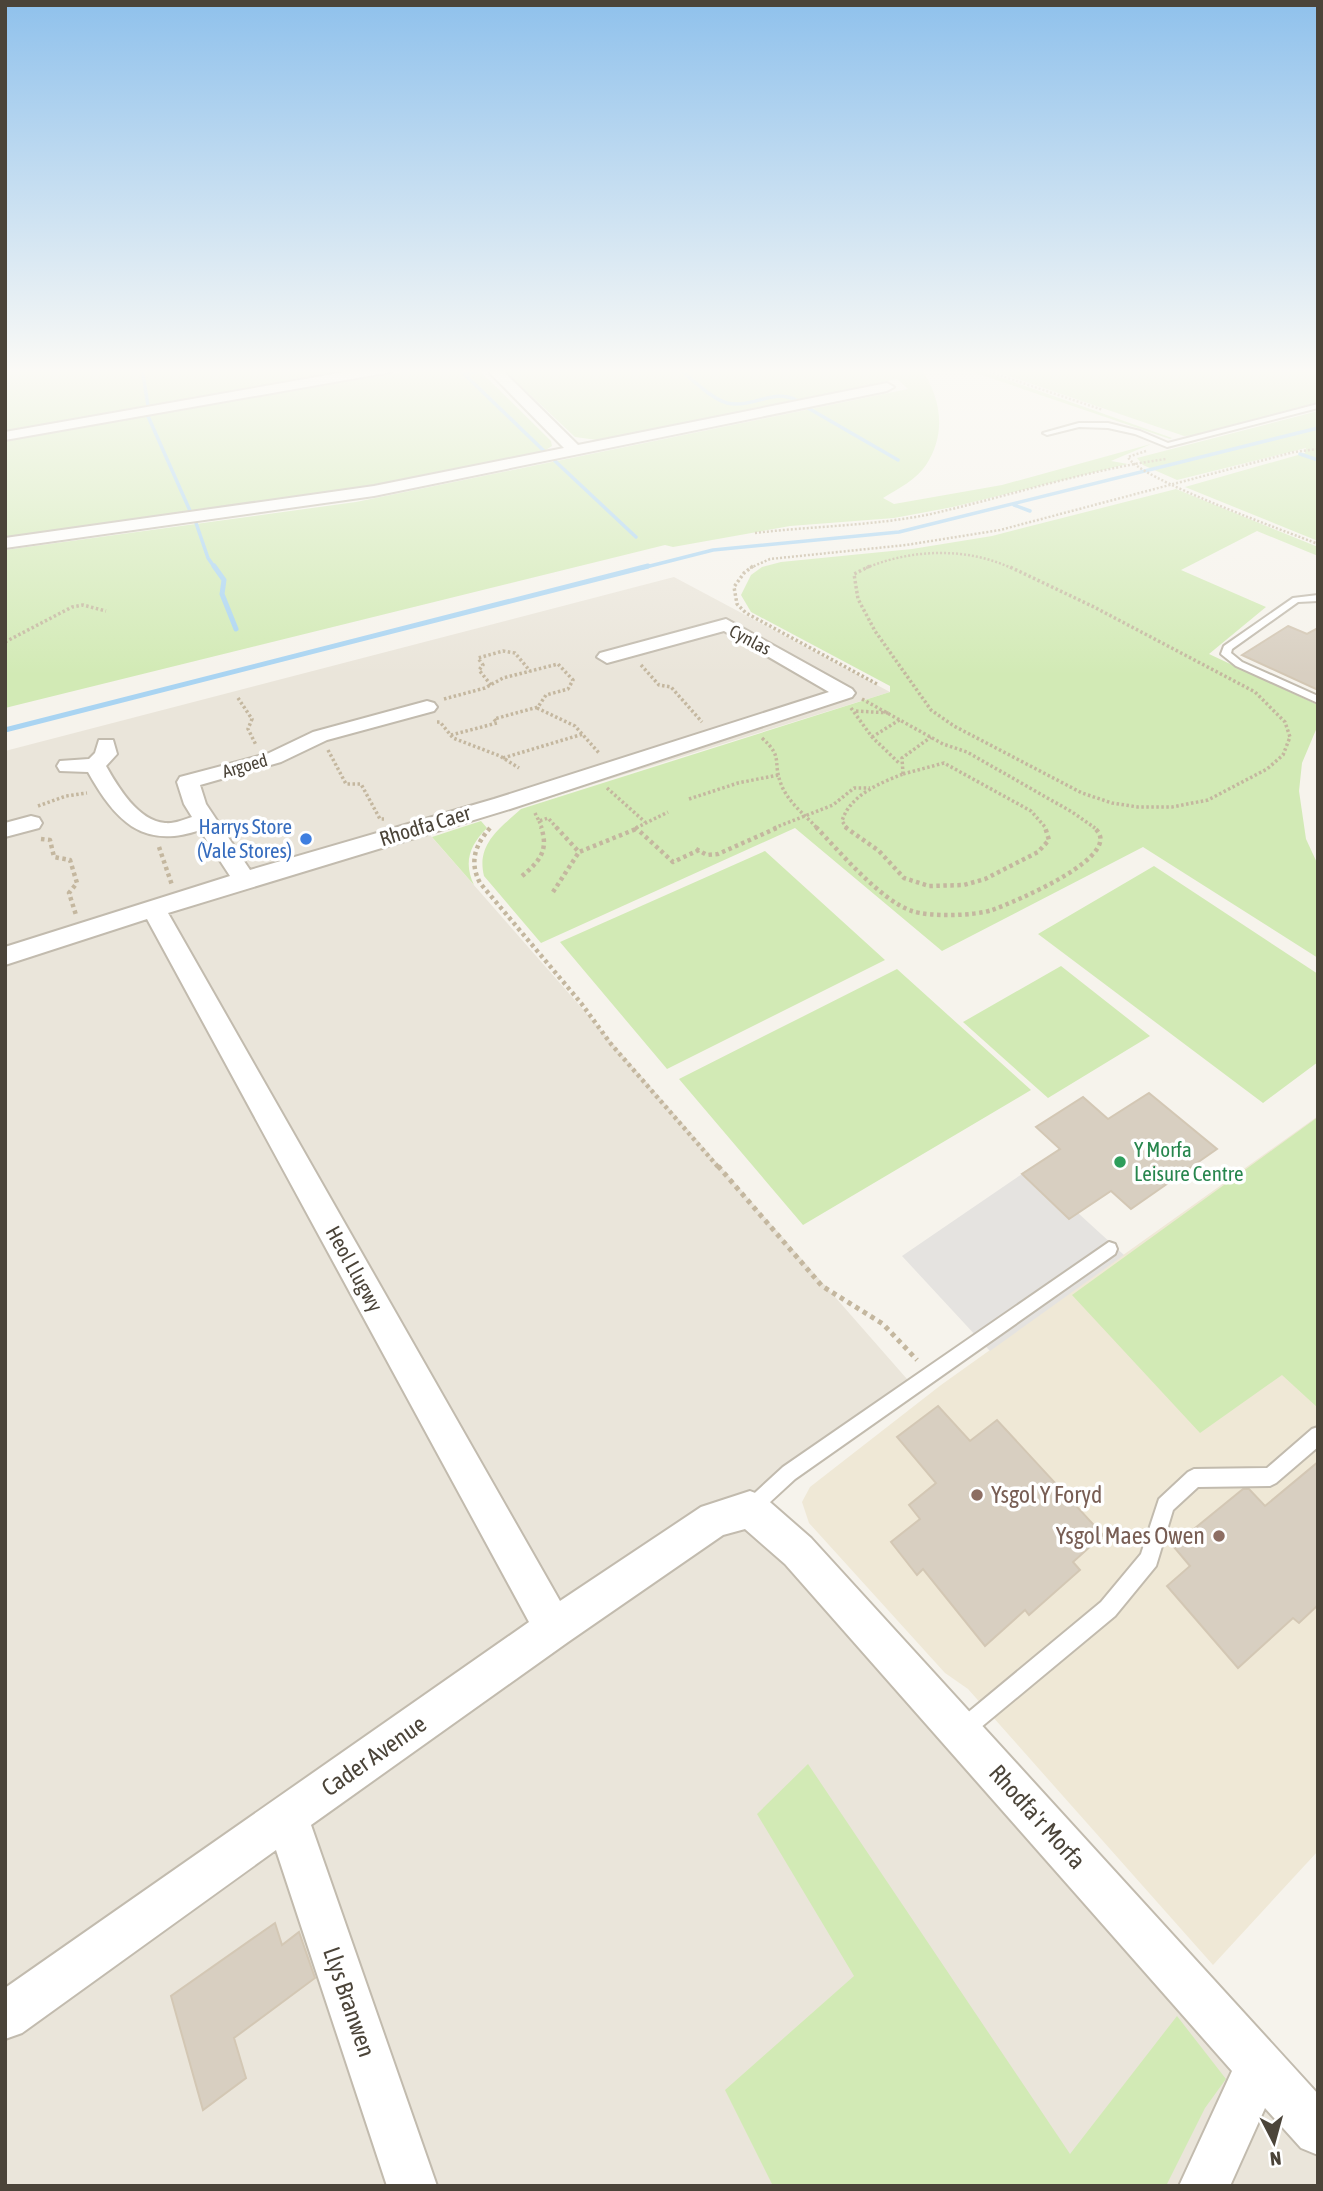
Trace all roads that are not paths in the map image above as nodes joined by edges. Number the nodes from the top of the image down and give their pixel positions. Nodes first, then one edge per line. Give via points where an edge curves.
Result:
1 (478, 470) edge
2 (5, 543) edge
3 (1318, 598) edge
4 (607, 657) dead end
5 (846, 700) joint
6 (1318, 700) edge
7 (419, 715) road end
8 (106, 744) dead end
9 (95, 765) junction
10 (68, 766) dead end
11 (205, 820) junction
12 (31, 823) road end
13 (5, 830) edge
14 (244, 880) junction
15 (166, 906) junction
16 (5, 956) edge
17 (1109, 1249) dead end
18 (1318, 1435) edge
19 (750, 1509) junction
20 (554, 1628) junction
21 (960, 1732) junction
22 (286, 1818) junction
23 (5, 2016) edge
24 (1259, 2066) junction
25 (1318, 2132) edge
26 (412, 2186) edge
27 (1204, 2186) edge

1 - 2 street via 374,491
3 - 6 lane via 1296,600 1227,648 1226,654
4 - 5 street, Cynlas via 726,625
5 - 14 street, Rhodfa Caer via 748,724 502,804
7 - 11 street, Argoed via 320,736 277,756 188,782
8 - 9 street via 106,754
9 - 10 street
9 - 11 street via 117,802 149,826 167,831
11 - 14 street, Argoed
12 - 13 street
14 - 15 street, Rhodfa Caer
15 - 16 street, Rhodfa Caer
15 - 20 street, Heol Llugwy
17 - 19 lane via 789,1474
18 - 21 lane via 1270,1477 1194,1478 1165,1505 1149,1559 1108,1609
19 - 20 street, Cader Avenue via 714,1520
19 - 21 street, Rhodfa'r Morfa via 798,1551
20 - 22 street, Cader Avenue
21 - 24 street, Rhodfa'r Morfa
22 - 23 street, Cader Avenue
22 - 26 street, Llys Branwen
24 - 25 street, Rhodfa'r Morfa
24 - 27 street

